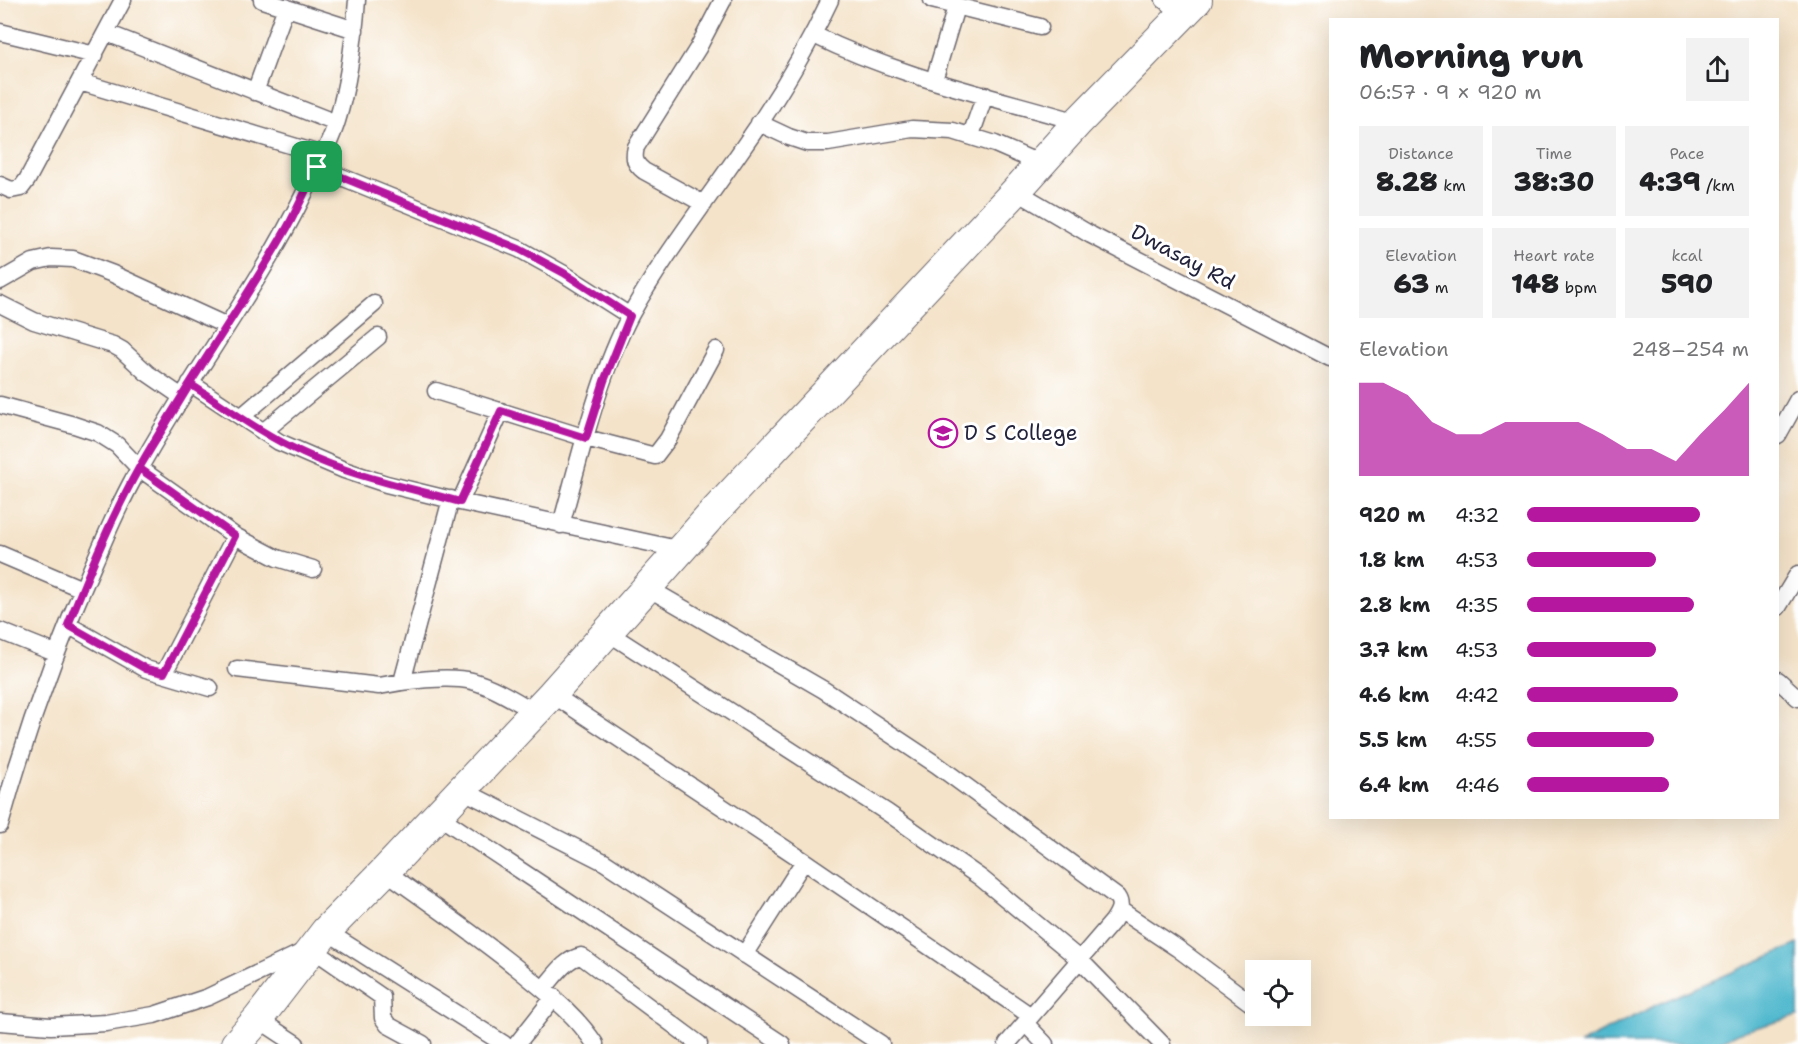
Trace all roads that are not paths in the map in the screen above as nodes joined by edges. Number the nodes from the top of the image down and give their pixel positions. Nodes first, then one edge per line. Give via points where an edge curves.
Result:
1 (123, 0) edge
2 (262, 0) edge
3 (357, 0) edge
4 (723, 0) edge
5 (830, 0) edge
6 (932, 0) edge
7 (1182, 5) edge
8 (286, 7) junction
9 (956, 7) junction
10 (1040, 27) dead end
11 (355, 30) junction
12 (0, 32) edge
13 (107, 33) junction
14 (814, 35) junction
15 (94, 55) junction
16 (933, 80) junction
17 (80, 82) junction
18 (255, 92) junction
19 (985, 95) junction
20 (1078, 122) junction
21 (336, 123) junction
22 (759, 123) junction
23 (971, 135) junction
24 (320, 161) junction
25 (1041, 164) junction
26 (0, 185) edge
27 (1016, 191) junction
28 (704, 204) junction
29 (0, 281) edge
30 (0, 304) edge
31 (374, 304) dead end
32 (630, 316) junction
33 (227, 326) junction
34 (378, 338) dead end
35 (716, 350) dead end
36 (1329, 357) edge
37 (186, 390) junction
38 (435, 391) dead end
39 (1798, 399) edge
40 (0, 405) edge
41 (501, 411) junction
42 (1783, 415) edge
43 (241, 417) junction
44 (1779, 431) edge
45 (263, 432) junction
46 (586, 438) junction
47 (139, 468) junction
48 (455, 500) junction
49 (561, 525) junction
50 (235, 536) junction
51 (682, 550) junction
52 (0, 554) edge
53 (313, 569) dead end
54 (1798, 574) edge
55 (648, 588) junction
56 (82, 589) junction
57 (1779, 605) edge
58 (68, 625) junction
59 (0, 631) edge
60 (607, 632) junction
61 (55, 653) junction
62 (237, 669) dead end
63 (164, 673) junction
64 (402, 681) junction
65 (1779, 681) edge
66 (210, 688) dead end
67 (1798, 698) edge
68 (543, 703) junction
69 (460, 789) junction
70 (437, 815) junction
71 (1, 816) edge
72 (804, 861) junction
73 (385, 871) junction
74 (1120, 910) junction
75 (318, 940) junction
76 (744, 955) junction
77 (1079, 959) junction
78 (548, 993) junction
79 (1245, 999) edge
80 (258, 1019) junction
81 (1028, 1020) junction
82 (0, 1022) edge
83 (236, 1044) edge
84 (296, 1044) edge
85 (423, 1044) edge
86 (504, 1044) edge
87 (517, 1044) edge
88 (595, 1044) edge
89 (699, 1044) edge
90 (782, 1044) edge
91 (881, 1044) edge
92 (1007, 1044) edge
93 (1045, 1044) edge
94 (1162, 1044) edge

1 - 13 street
2 - 8 street
3 - 11 street
4 - 28 street via 633,157 644,171
5 - 14 street
6 - 9 street
7 - 20 highway
8 - 11 street
8 - 18 street
9 - 10 street
9 - 16 street
11 - 21 street
12 - 15 street
13 - 15 street
13 - 18 street
14 - 16 street via 870,61
14 - 22 street
15 - 17 street
16 - 19 street
17 - 24 street
17 - 26 street via 21,188 11,190
18 - 21 street
19 - 20 street
19 - 23 street
20 - 25 highway
21 - 24 street
22 - 23 street via 807,143 912,129 953,130
22 - 28 street
23 - 25 street
24 - 32 street via 519,249
24 - 33 street via 288,227
25 - 27 highway
27 - 36 street, Dwasay Rd
27 - 51 highway
28 - 32 street via 665,257
29 - 33 street via 33,262 73,259
30 - 37 street via 34,321 113,345 154,379
31 - 43 street
32 - 46 street
33 - 37 street
34 - 45 street
35 - 46 street via 655,456
37 - 43 street
37 - 47 street
38 - 41 street
39 - 42 street
40 - 47 street via 98,433 117,445
41 - 46 street
41 - 48 street
42 - 44 street
43 - 45 street
45 - 48 street via 344,470
46 - 49 street
47 - 50 street
47 - 56 street
48 - 49 street
48 - 64 street
49 - 51 street
50 - 53 street via 277,558
50 - 63 street
51 - 55 highway
52 - 56 street
54 - 57 street
55 - 60 highway
55 - 74 street via 797,673 937,765 1117,897
56 - 58 street
58 - 61 street
58 - 63 street via 146,669
59 - 61 street
60 - 68 highway
60 - 77 street via 934,844
61 - 71 street
62 - 64 street via 379,686
63 - 66 street
64 - 68 street via 469,680
65 - 67 street
68 - 69 highway
68 - 72 street
69 - 70 highway
69 - 76 street via 604,862
70 - 73 highway
70 - 90 street
72 - 76 street
72 - 81 street
73 - 75 highway
73 - 78 street
74 - 77 street
74 - 79 street
75 - 80 highway
75 - 82 street via 208,997 154,1015 51,1026
75 - 85 street via 382,997 383,1018 388,1025
75 - 86 street
76 - 91 street
77 - 81 street
77 - 94 street
78 - 87 street
78 - 88 street via 584,1027
78 - 89 street via 568,962 581,956
80 - 83 highway
80 - 84 street
81 - 92 street
81 - 93 street

